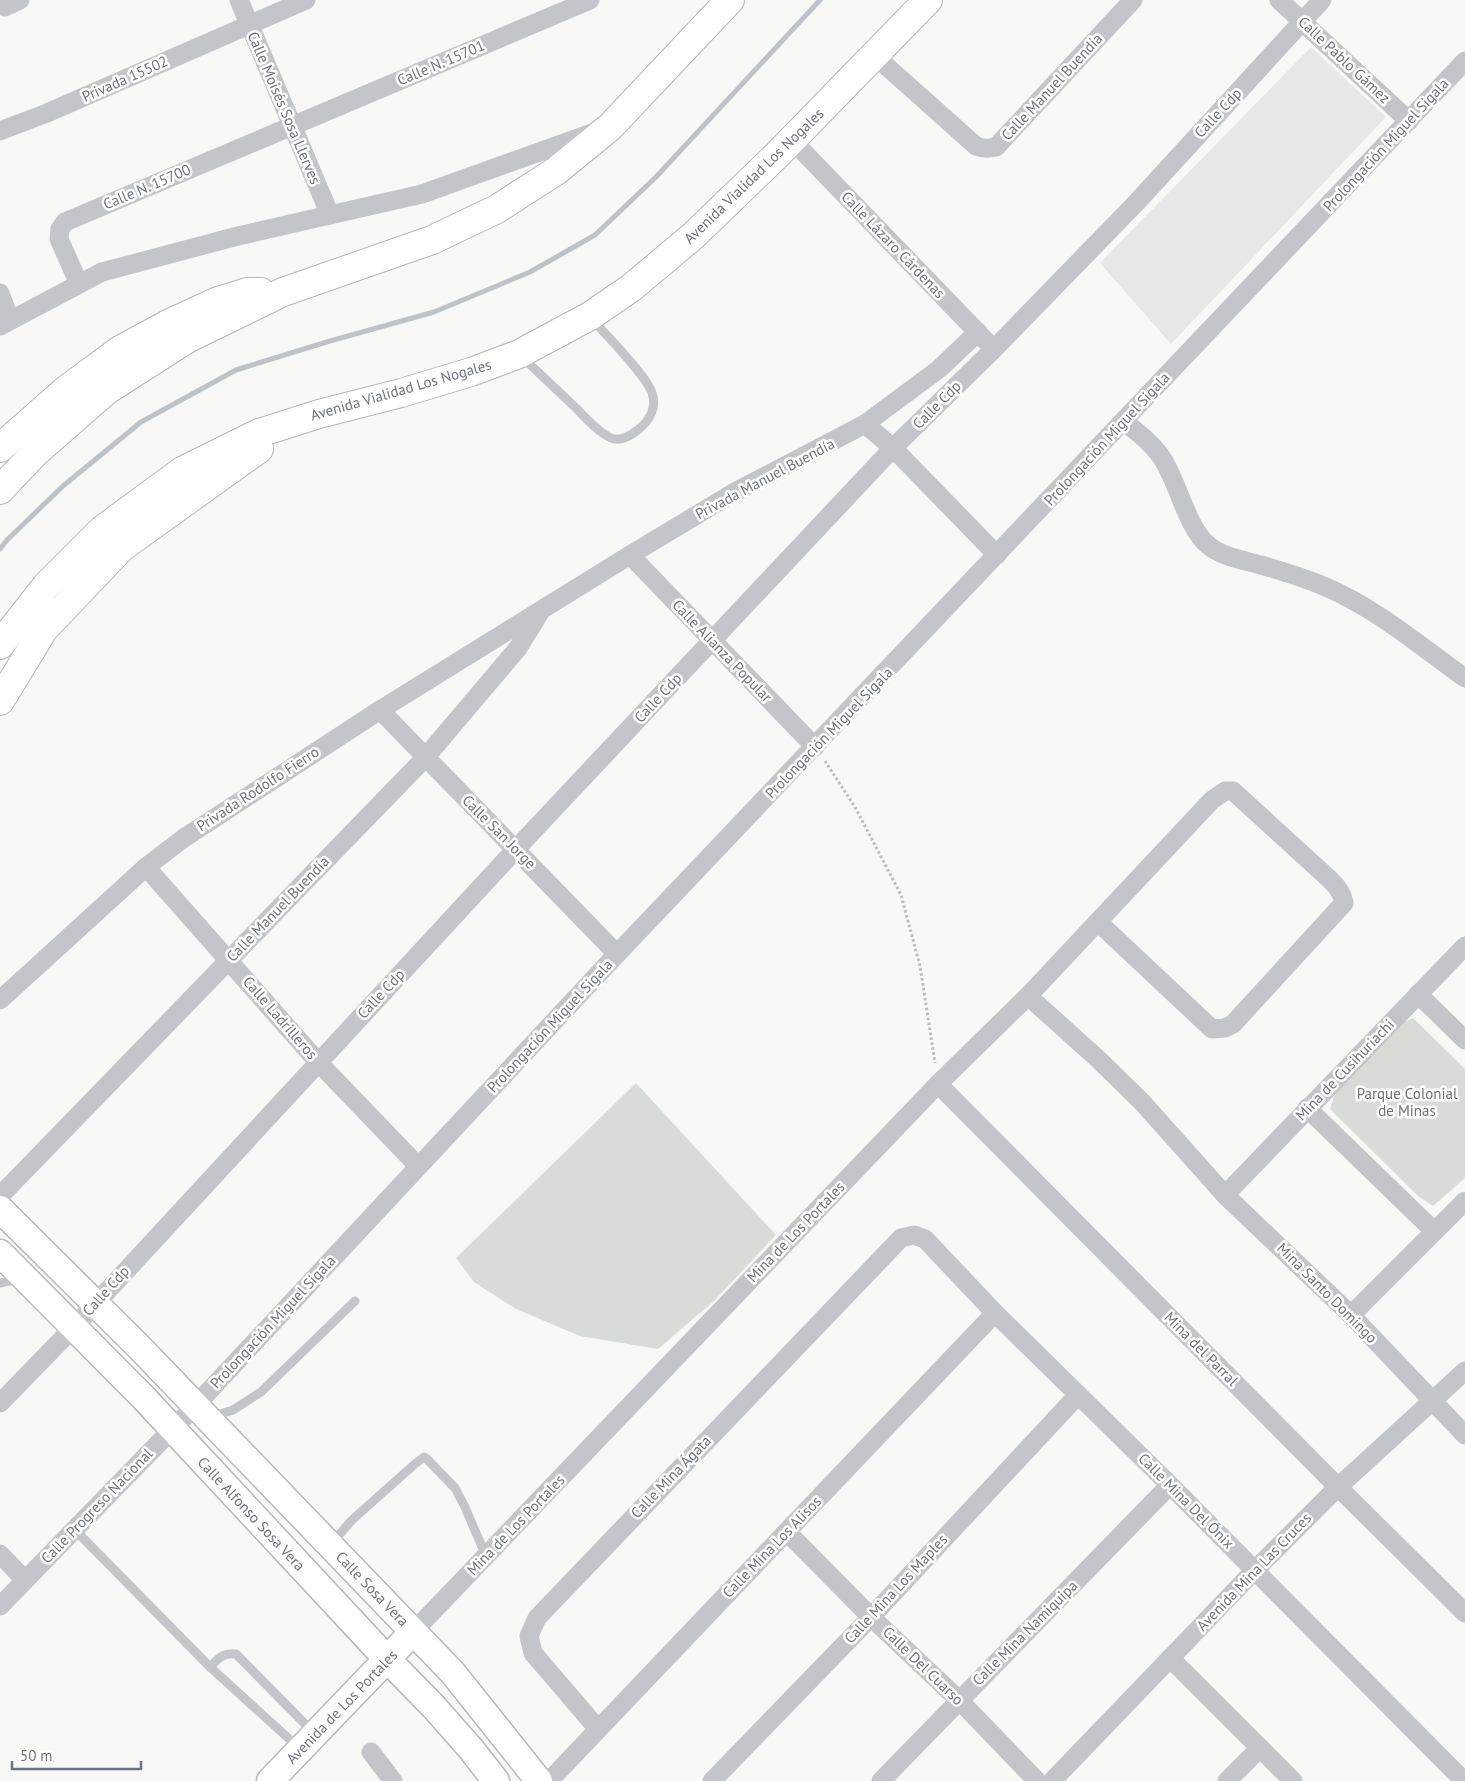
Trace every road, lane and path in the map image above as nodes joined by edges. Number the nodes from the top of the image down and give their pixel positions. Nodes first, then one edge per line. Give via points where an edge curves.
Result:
1 (239, 0) edge
2 (306, 0) edge
3 (590, 0) edge
4 (730, 0) edge
5 (928, 0) edge
6 (1133, 0) edge
7 (1280, 0) edge
8 (1322, 0) edge
9 (1303, 21) junction
10 (249, 24) junction
11 (875, 56) junction
12 (1465, 61) edge
13 (1409, 121) junction
14 (292, 126) junction
15 (610, 127) junction
16 (0, 131) edge
17 (792, 140) junction
18 (330, 215) junction
19 (79, 284) junction
20 (283, 292) junction
21 (0, 293) edge
22 (590, 316) junction
23 (5, 323) edge
24 (978, 332) junction
25 (994, 349) junction
26 (519, 354) junction
27 (299, 420) junction
28 (1124, 422) junction
29 (866, 424) junction
30 (0, 448) edge
31 (893, 448) junction
32 (0, 490) edge
33 (630, 555) junction
34 (998, 555) junction
35 (541, 611) junction
36 (712, 641) junction
37 (0, 645) edge
38 (1465, 678) edge
39 (0, 701) edge
40 (380, 710) junction
41 (815, 747) junction
42 (425, 758) junction
43 (516, 849) junction
44 (146, 867) junction
45 (1098, 922) junction
46 (1465, 946) edge
47 (617, 954) junction
48 (229, 959) junction
49 (1418, 994) junction
50 (1028, 996) junction
51 (0, 1000) edge
52 (1465, 1040) edge
53 (318, 1062) junction
54 (938, 1084) junction
55 (1307, 1108) junction
56 (418, 1166) junction
57 (1225, 1195) junction
58 (0, 1196) edge
59 (1465, 1202) edge
60 (0, 1210) edge
61 (1434, 1231) junction
62 (901, 1238) joint
63 (0, 1253) edge
64 (12, 1280) edge
65 (355, 1301) dead end
66 (95, 1304) junction
67 (995, 1313) junction
68 (1351, 1315) junction
69 (74, 1326) junction
70 (1465, 1371) edge
71 (1078, 1395) junction
72 (1432, 1402) junction
73 (0, 1403) edge
74 (201, 1412) junction
75 (172, 1428) junction
76 (1465, 1435) edge
77 (1170, 1486) junction
78 (1338, 1487) junction
79 (75, 1530) junction
80 (786, 1532) junction
81 (330, 1546) junction
82 (0, 1554) edge
83 (486, 1556) junction
84 (1255, 1570) junction
85 (25, 1580) junction
86 (0, 1606) edge
87 (1465, 1613) edge
88 (871, 1617) junction
89 (413, 1632) junction
90 (1170, 1658) junction
91 (387, 1659) junction
92 (210, 1668) junction
93 (959, 1700) junction
94 (598, 1729) junction
95 (308, 1742) junction
96 (1260, 1748) junction
97 (371, 1752) dead end
98 (270, 1781) edge
99 (393, 1781) edge
100 (496, 1781) edge
101 (539, 1781) edge
102 (549, 1781) edge
103 (712, 1781) edge
104 (882, 1781) edge
105 (1037, 1781) edge
106 (1052, 1781) edge
107 (1227, 1781) edge
108 (1293, 1781) edge
109 (1464, 1781) edge

1 - 10 street, Calle Moisés Sosa Llerves
2 - 10 street, Privada 15502
3 - 14 street, Calle N. 15701
4 - 15 highway
5 - 11 highway, Avenida Vialidad Los Nogales
6 - 11 street, Calle Manuel Buendía via 996,147 989,149 976,146
7 - 9 street, Calle Pablo Gámez
8 - 9 street, Calle Cdp
9 - 13 street, Calle Pablo Gámez
9 - 25 street, Calle Cdp via 1136,203
10 - 14 street, Calle Moisés Sosa Llerves
10 - 16 street, Privada 15502
11 - 17 highway, Avenida Vialidad Los Nogales
12 - 13 street, Prolongación Miguel Sigala
13 - 28 street, Prolongación Miguel Sigala
14 - 18 street, Calle Moisés Sosa Llerves
14 - 19 street, Calle N. 15700 via 65,222 59,239
15 - 18 street via 422,194
15 - 20 highway via 556,171 497,210 432,240
17 - 22 highway, Avenida Vialidad Los Nogales via 693,236 631,288
17 - 24 street, Calle Lázaro Cárdenas
18 - 19 street via 102,272
19 - 23 street
20 - 30 highway via 248,292 218,302 120,350 67,390
20 - 32 highway via 187,339 107,390 35,453
21 - 23 street
22 - 26 highway, Avenida Vialidad Los Nogales
22 - 26 lane via 652,390 654,406 650,417 630,436 612,438 594,425
24 - 25 street, Calle Lázaro Cárdenas
24 - 29 street, Privada Manuel Buendía via 939,369
25 - 31 street, Calle Cdp
26 - 27 highway, Avenida Vialidad Los Nogales via 401,393
27 - 37 highway, Avenida Vialidad Los Nogales via 259,433 182,471 102,530 46,586
27 - 39 highway via 122,547 44,629
28 - 34 street, Prolongación Miguel Sigala
28 - 38 street via 1162,458 1185,509 1207,545 1223,554 1324,586 1360,603
29 - 31 street
29 - 33 street, Privada Manuel Buendía via 735,492
31 - 34 street
31 - 36 street, Calle Cdp
33 - 35 street, Privada Manuel Buendía
33 - 36 street, Calle Alianza Popular
34 - 41 street, Prolongación Miguel Sigala
35 - 40 street, Privada Rodolfo Fierro
35 - 42 street, Calle Manuel Buendía via 518,648
36 - 41 street, Calle Alianza Popular
36 - 43 street, Calle Cdp
40 - 42 street, Calle San Jorge
40 - 44 street, Privada Rodolfo Fierro via 184,838
41 - 47 street, Prolongación Miguel Sigala
41 - 54 path via 856,807 901,895 920,966
42 - 43 street, Calle San Jorge
42 - 48 street, Calle Manuel Buendía
43 - 47 street, Calle San Jorge
43 - 53 street, Calle Cdp
44 - 48 street, Calle Ladrilleros
44 - 51 street, Privada Rodolfo Fierro
45 - 45 street, Mina de Los Portales via 1212,1029 1219,1029 1233,1024 1344,903 1343,896 1325,875 1233,791 1225,791 1212,800
45 - 50 street, Mina de Los Portales
46 - 49 street, Mina de Cusihuriachi
47 - 56 street, Prolongación Miguel Sigala
48 - 53 street, Calle Ladrilleros
48 - 58 street, Calle Manuel Buendía
49 - 52 street
49 - 55 street, Mina de Cusihuriachi
50 - 54 street, Mina de Los Portales
50 - 57 street, Mina Santo Domingo via 1142,1102
53 - 56 street, Calle Ladrilleros
53 - 66 street, Calle Cdp
54 - 78 street, Mina del Parral
54 - 83 street, Mina de Los Portales
55 - 57 street, Mina de Cusihuriachi
55 - 61 street
56 - 74 street, Prolongación Miguel Sigala
57 - 68 street, Mina Santo Domingo
59 - 61 street
60 - 66 main road
61 - 68 street
62 - 67 street, Calle Mina Del Ónix via 914,1235 925,1239
62 - 94 street, Calle Mina Ágata via 537,1618 529,1636 533,1653
63 - 64 main road, Calle Alfonso Sosa Vera
64 - 69 main road, Calle Alfonso Sosa Vera
65 - 74 lane via 261,1392 233,1410
66 - 69 street, Calle Cdp
66 - 74 main road
67 - 71 street, Calle Mina Del Ónix
67 - 80 street, Calle Mina Los Alisos
68 - 72 street, Mina Santo Domingo
69 - 73 street, Calle Cdp
69 - 75 main road, Calle Alfonso Sosa Vera
70 - 72 street, Avenida Mina Las Cruces
71 - 77 street, Calle Mina Del Ónix
71 - 88 street, Calle Mina Los Maples
72 - 76 street, Mina Santo Domingo
72 - 78 street, Avenida Mina Las Cruces
74 - 75 street, Calle Progreso Nacional
74 - 81 main road, Calle Sosa Vera
75 - 79 street, Calle Progreso Nacional
75 - 91 main road, Calle Alfonso Sosa Vera
77 - 84 street, Calle Mina Del Ónix
77 - 93 street, Calle Mina Namiquipa
78 - 84 street, Avenida Mina Las Cruces
78 - 87 street, Mina del Parral
79 - 85 street, Calle Progreso Nacional
79 - 92 lane
80 - 88 street, Calle Del Cuarso
80 - 94 street, Calle Mina Los Alisos
81 - 83 lane via 352,1520 424,1457 455,1488
81 - 89 main road, Calle Sosa Vera
82 - 85 street
83 - 89 street, Mina de Los Portales
84 - 90 street, Avenida Mina Las Cruces
84 - 109 street, Calle Mina Del Ónix
85 - 86 street, Calle Progreso Nacional
88 - 93 street, Calle Del Cuarso
88 - 103 street, Calle Mina Los Maples
89 - 91 main road, Avenida de Los Portales
89 - 101 main road, Calle Sosa Vera via 453,1673
90 - 96 street
90 - 106 street, Avenida Mina Las Cruces
91 - 95 main road, Avenida de Los Portales
91 - 100 main road, Calle Alfonso Sosa Vera via 459,1735
92 - 95 lane
92 - 95 lane via 220,1657 236,1654
93 - 104 street, Calle Mina Namiquipa
93 - 105 street, Calle Del Cuarso
94 - 102 street, Calle Mina Los Alisos
95 - 98 main road, Avenida de Los Portales
96 - 107 street
96 - 108 street
97 - 99 street

